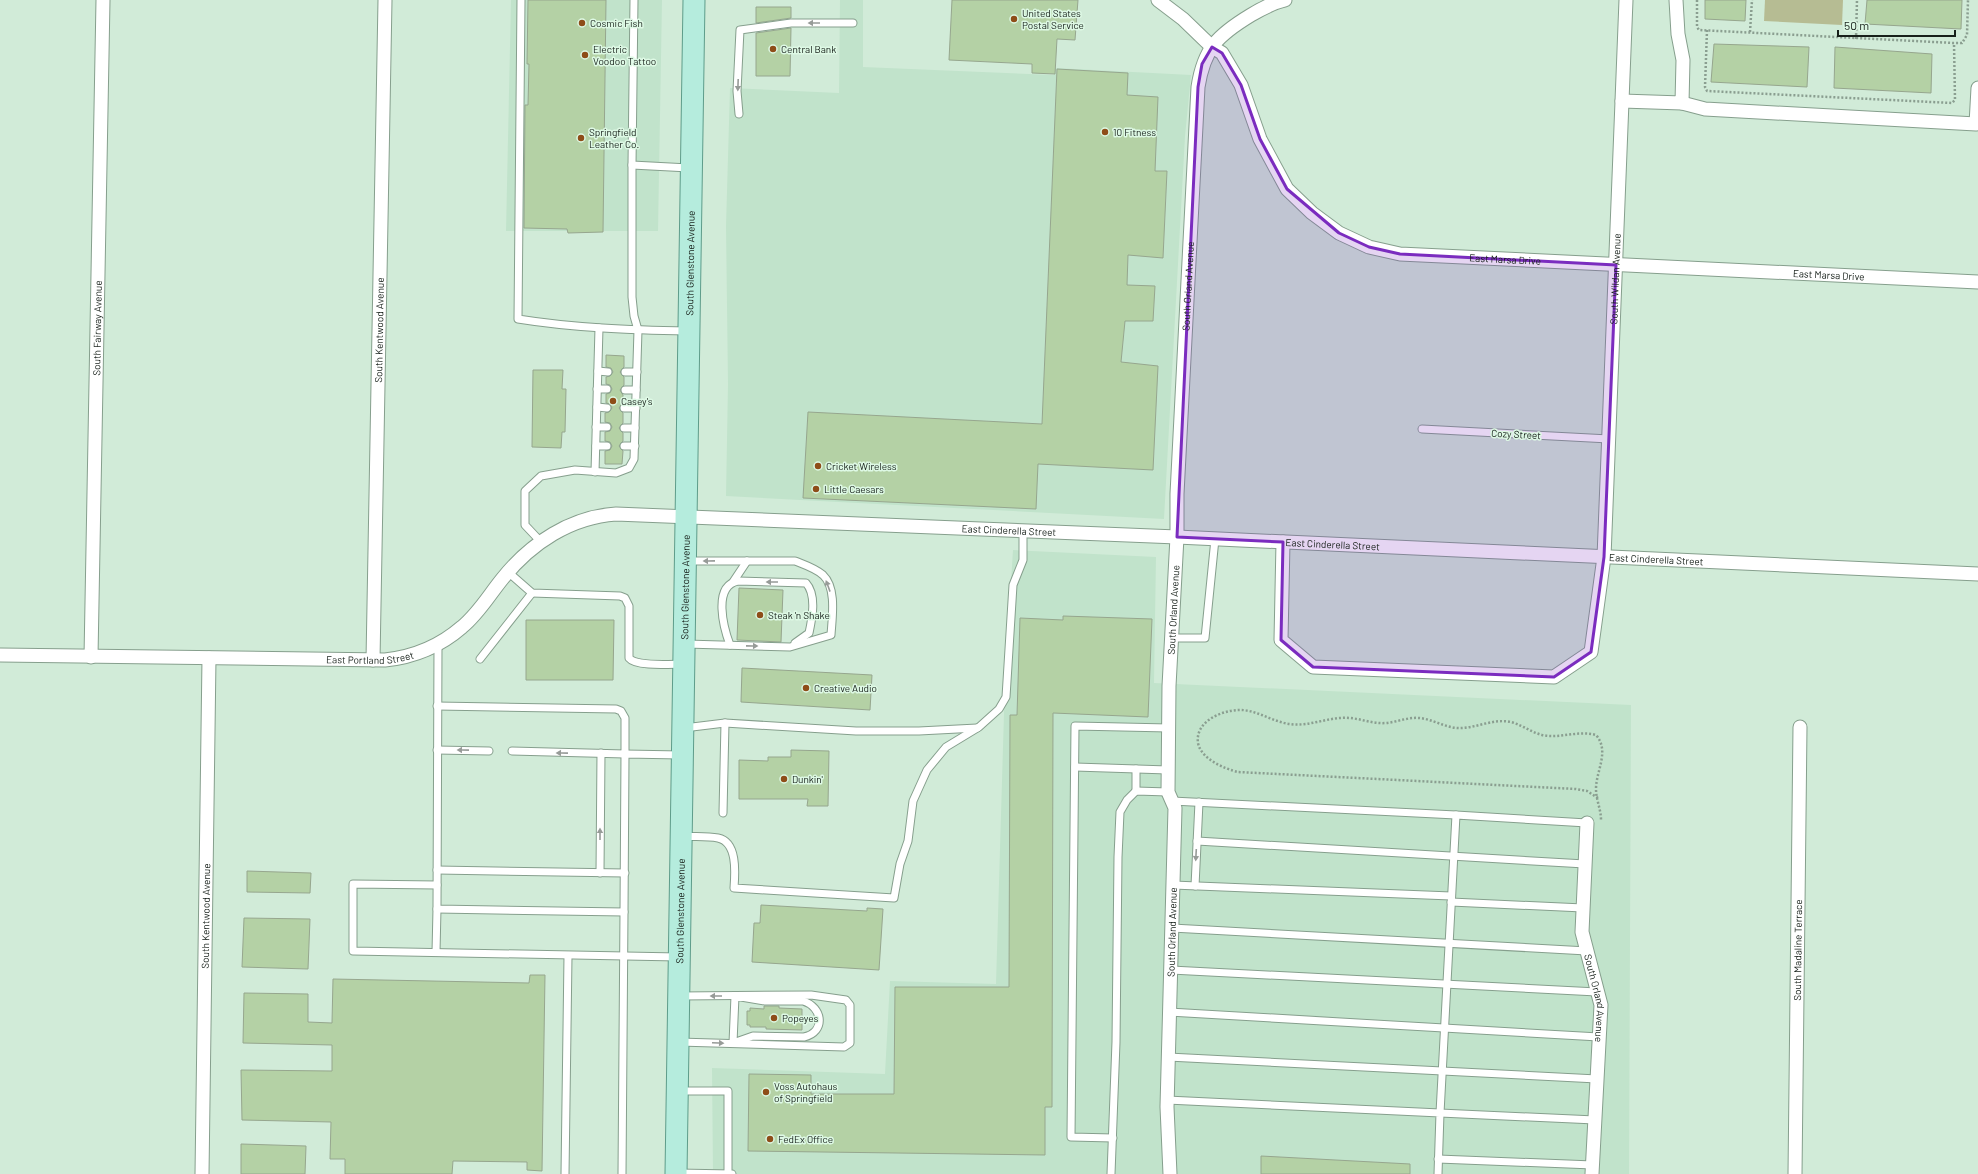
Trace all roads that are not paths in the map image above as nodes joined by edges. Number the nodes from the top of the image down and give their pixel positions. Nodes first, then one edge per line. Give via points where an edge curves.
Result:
1 (103, 0) edge
2 (385, 0) edge
3 (521, 0) edge
4 (634, 0) edge
5 (694, 0) edge
6 (1158, 0) edge
7 (1285, 0) edge
8 (1625, 0) edge
9 (1676, 0) edge
10 (853, 23) dead end
11 (1212, 47) junction
12 (1978, 88) edge
13 (1622, 102) junction
14 (1682, 103) junction
15 (739, 114) dead end
16 (632, 165) junction
17 (692, 168) junction
18 (1616, 265) junction
19 (1978, 282) edge
20 (599, 328) junction
21 (638, 330) junction
22 (690, 331) junction
23 (598, 371) junction
24 (608, 372) dead end
25 (625, 372) dead end
26 (637, 372) junction
27 (597, 389) junction
28 (608, 389) dead end
29 (625, 390) dead end
30 (636, 390) junction
31 (597, 407) junction
32 (607, 408) dead end
33 (624, 408) dead end
34 (636, 408) junction
35 (596, 427) junction
36 (607, 427) dead end
37 (624, 428) dead end
38 (635, 428) junction
39 (1422, 429) dead end
40 (1609, 438) junction
41 (596, 446) junction
42 (607, 446) dead end
43 (624, 446) dead end
44 (635, 446) junction
45 (595, 472) junction
46 (688, 515) junction
47 (1023, 530) junction
48 (1177, 537) junction
49 (1215, 539) junction
50 (541, 542) junction
51 (1283, 542) junction
52 (1604, 557) junction
53 (687, 561) junction
54 (747, 561) junction
55 (508, 572) junction
56 (1978, 574) edge
57 (733, 582) junction
58 (532, 593) junction
59 (1171, 638) junction
60 (438, 645) junction
61 (730, 645) junction
62 (790, 647) junction
63 (685, 654) junction
64 (0, 655) edge
65 (91, 657) junction
66 (209, 658) junction
67 (480, 659) dead end
68 (373, 660) junction
69 (437, 706) junction
70 (725, 723) junction
71 (979, 727) junction
72 (1800, 727) dead end
73 (684, 728) junction
74 (1168, 728) junction
75 (437, 750) junction
76 (489, 751) dead end
77 (512, 751) dead end
78 (601, 754) junction
79 (625, 754) junction
80 (684, 755) junction
81 (1075, 767) junction
82 (1136, 769) junction
83 (1168, 770) junction
84 (1136, 791) junction
85 (1170, 797) junction
86 (1199, 802) junction
87 (723, 813) dead end
88 (1456, 815) junction
89 (1587, 823) joint
90 (682, 836) junction
91 (1197, 841) junction
92 (1453, 856) junction
93 (1585, 864) junction
94 (437, 870) junction
95 (600, 873) junction
96 (625, 873) junction
97 (437, 885) junction
98 (1173, 885) junction
99 (1195, 886) junction
100 (1451, 899) junction
101 (1583, 908) junction
102 (437, 909) junction
103 (624, 912) junction
104 (1172, 928) junction
105 (1449, 943) junction
106 (1587, 951) junction
107 (436, 952) junction
108 (568, 956) junction
109 (625, 956) junction
110 (680, 957) junction
111 (1171, 970) junction
112 (1447, 986) junction
113 (1597, 992) junction
114 (680, 996) junction
115 (735, 996) junction
116 (1169, 1012) junction
117 (1445, 1027) junction
118 (1599, 1037) junction
119 (679, 1042) junction
120 (733, 1043) junction
121 (1168, 1057) junction
122 (1443, 1070) junction
123 (1597, 1079) junction
124 (678, 1091) junction
125 (1167, 1100) junction
126 (1440, 1113) junction
127 (1595, 1120) junction
128 (1113, 1138) junction
129 (1438, 1158) junction
130 (1593, 1170) edge
131 (676, 1173) edge
132 (202, 1174) edge
133 (566, 1174) edge
134 (622, 1174) edge
135 (728, 1174) edge
136 (732, 1174) edge
137 (1111, 1174) edge
138 (1170, 1174) edge
139 (1438, 1174) edge
140 (1795, 1174) edge

1 - 65 street, South Fairway Avenue
2 - 68 street, South Kentwood Avenue
3 - 20 lane via 518,319
4 - 16 lane
5 - 17 main road, South Glenstone Avenue
6 - 11 street, East Marsa Drive via 1183,19
7 - 11 street, South Orland Avenue via 1268,5 1233,25
8 - 13 street, South Wildan Avenue
9 - 14 street via 1683,60
10 -> 15 lane via 791,23 740,30 737,91
11 - 18 street, East Marsa Drive via 1222,53 1241,85 1260,139 1287,189 1312,213 1339,233 1369,247 1400,254
11 - 48 street, South Orland Avenue via 1202,64 1198,87 1177,494
12 - 14 street via 1976,124 1705,109
13 - 14 street
13 - 18 street, South Wildan Avenue
16 - 17 lane
16 - 21 lane via 632,297
17 - 22 main road, South Glenstone Avenue
18 - 19 street, East Marsa Drive
18 - 40 street, South Wildan Avenue
20 - 21 lane
20 - 23 lane
21 - 22 lane
21 - 26 lane
22 - 46 main road, South Glenstone Avenue
23 - 24 lane
23 - 27 lane
25 - 26 lane
26 - 30 lane
27 - 28 lane
27 - 31 lane
29 - 30 lane
30 - 34 lane
31 - 32 lane
31 - 35 lane
33 - 34 lane
34 - 38 lane
35 - 36 lane
35 - 41 lane
37 - 38 lane
38 - 44 lane
39 - 40 lane, Cozy Street
40 - 52 street, South Wildan Avenue
41 - 42 lane
41 - 45 lane
43 - 44 lane
44 - 45 lane via 634,459 629,468 616,473
45 - 50 lane via 574,470 541,476 525,491 525,525
46 - 47 street, East Cinderella Street
46 - 50 street, East Portland Street via 600,515 569,525
46 - 53 main road, South Glenstone Avenue
47 - 48 street, East Cinderella Street
47 - 71 lane via 1023,560 1013,585 1006,698 999,709
48 - 49 street, East Cinderella Street
48 - 59 street, South Orland Avenue
49 - 51 street, East Cinderella Street
49 - 59 lane via 1205,638
50 - 55 street, East Portland Street
51 - 52 street, East Cinderella Street
51 - 52 street, South Wildan Avenue via 1281,640 1313,667 1554,677 1591,652
52 - 56 street, East Cinderella Street
54 -> 53 lane
53 - 63 main road, South Glenstone Avenue
54 - 57 lane
62 -> 54 lane via 831,636 832,605 830,589 824,576 795,562
55 - 58 lane
55 - 60 street, East Portland Street via 474,616
57 - 61 lane via 725,593 722,610 722,622
62 -> 57 lane via 809,633 812,606 806,583
58 - 63 lane via 620,596 625,598 628,606 628,658 631,661 639,663
58 - 67 lane
59 - 74 street, South Orland Avenue
60 - 68 street, East Portland Street via 411,656
60 - 69 lane
61 -> 62 lane
61 - 63 lane
63 - 73 main road, South Glenstone Avenue
64 - 65 street, East Portland Street
65 - 66 street, East Portland Street
66 - 68 street, East Portland Street
66 - 132 street, South Kentwood Avenue
69 - 75 lane
69 - 79 lane via 616,709 621,711 625,718
70 - 71 lane via 856,731 919,731
70 - 73 lane
70 - 87 lane
71 - 90 lane via 946,748 927,770 913,801 908,841 900,864 894,898 734,888 735,860 730,848 720,838
72 - 140 street, South Madaline Terrace
73 - 80 main road, South Glenstone Avenue
74 - 81 lane via 1075,726
74 - 83 street, South Orland Avenue
76 -> 75 lane
75 - 94 lane
78 -> 77 lane
78 - 79 lane
95 -> 78 lane
79 - 80 lane
79 - 96 lane
80 - 90 main road, South Glenstone Avenue
81 - 82 lane
81 - 128 lane via 1071,1137
82 - 83 lane
82 - 84 lane
83 - 85 street, South Orland Avenue
84 - 85 lane
84 - 128 lane via 1120,812
85 - 86 lane
85 - 98 street, South Orland Avenue via 1175,808
86 - 88 lane
86 - 91 lane
88 - 89 lane
88 - 92 lane
89 - 93 street, South Orland Avenue
90 - 110 main road, South Glenstone Avenue
91 - 92 lane
91 -> 99 lane
92 - 93 lane
92 - 100 lane
93 - 101 street, South Orland Avenue
94 - 95 lane
94 - 97 lane
95 - 96 lane
96 - 103 lane
97 - 102 lane
97 - 107 lane via 353,884 353,951
98 - 99 lane
98 - 104 street, South Orland Avenue
99 - 100 lane
100 - 101 lane
100 - 105 lane
101 - 106 street, South Orland Avenue via 1582,932
102 - 103 lane
102 - 107 lane
103 - 109 lane
104 - 105 lane
104 - 111 street, South Orland Avenue
105 - 106 lane
105 - 112 lane
106 - 113 street, South Orland Avenue
107 - 108 lane
108 - 109 lane
108 - 133 lane
109 - 110 lane
109 - 134 lane
110 - 114 main road, South Glenstone Avenue
111 - 112 lane
111 - 116 street, South Orland Avenue
112 - 113 lane
112 - 117 lane
113 - 118 street, South Orland Avenue via 1601,1005
115 -> 114 lane
114 - 119 main road, South Glenstone Avenue
115 - 120 lane
115 - 120 lane via 765,1001 803,1001 814,1006 819,1019 816,1031 811,1036 753,1036
115 - 120 lane via 811,995 846,1000 850,1005 850,1043 844,1047
116 - 117 lane
116 - 121 street, South Orland Avenue
117 - 118 lane
117 - 122 lane
118 - 123 street, South Orland Avenue
119 -> 120 lane
119 - 124 main road, South Glenstone Avenue
121 - 122 lane
121 - 125 street, South Orland Avenue
122 - 123 lane
122 - 126 lane
123 - 127 street, South Orland Avenue
124 - 131 main road, South Glenstone Avenue
124 - 135 lane via 728,1091
125 - 126 lane
125 - 138 street, South Orland Avenue
126 - 127 lane
126 - 129 lane
127 - 130 street, South Orland Avenue
128 - 137 lane
129 - 130 lane
129 - 139 lane
131 - 135 lane
135 - 136 lane

